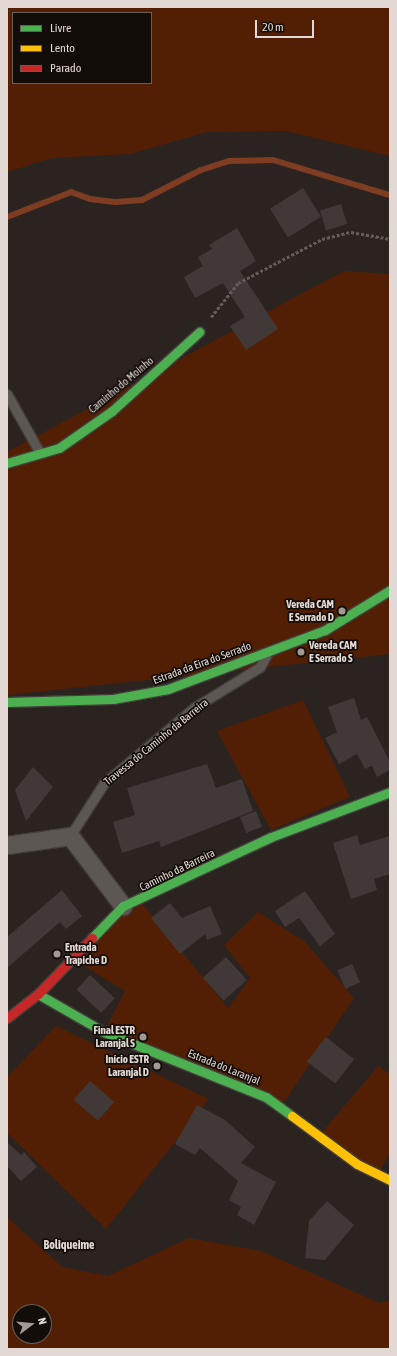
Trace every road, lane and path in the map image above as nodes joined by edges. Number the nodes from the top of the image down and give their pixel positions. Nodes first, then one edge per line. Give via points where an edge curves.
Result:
1 (390, 239) edge
2 (199, 332) joint
3 (7, 394) edge
4 (40, 453) junction
5 (7, 463) edge
6 (390, 590) edge
7 (268, 652) junction
8 (7, 702) edge
9 (390, 792) edge
10 (70, 836) junction
11 (7, 845) edge
12 (123, 906) junction
13 (38, 994) junction
14 (7, 1018) edge
15 (390, 1180) edge

1 - 2 path via 351,232 322,240 238,283
2 - 4 street, Caminho do Moinho via 112,411 59,448
3 - 4 lane
4 - 5 street, Caminho do Moinho
6 - 7 street, Estrada da Eira do Serrado via 325,630
7 - 8 street, Estrada da Eira do Serrado via 135,698
7 - 10 lane, Travessa do Caminho da Barreira via 260,667 195,707 104,783
9 - 12 street, Caminho da Barreira via 271,837
10 - 11 street
10 - 12 street
12 - 13 street, Caminho da Barreira
13 - 14 street, Caminho da Barreira
13 - 15 street, Estrada do Laranjal via 104,1032 266,1097 357,1164

